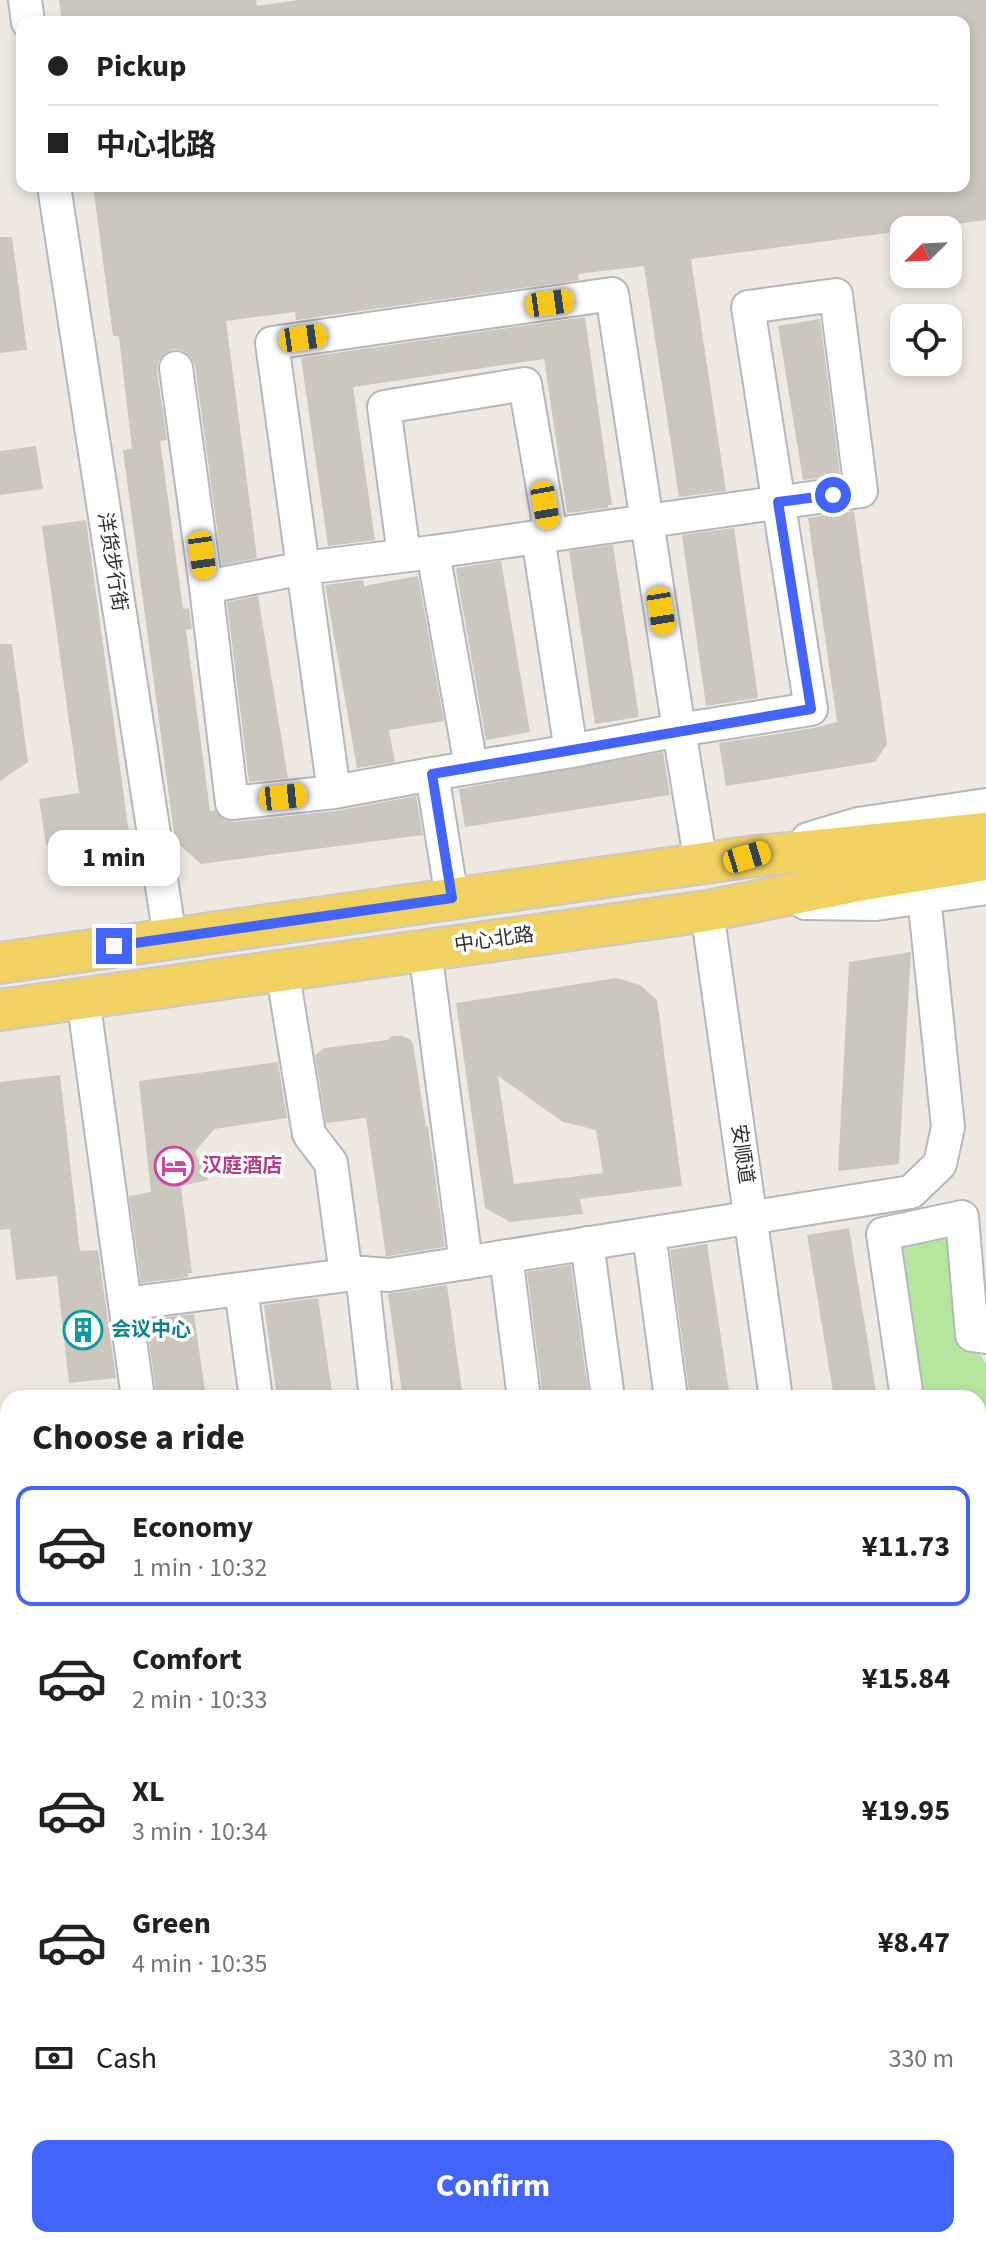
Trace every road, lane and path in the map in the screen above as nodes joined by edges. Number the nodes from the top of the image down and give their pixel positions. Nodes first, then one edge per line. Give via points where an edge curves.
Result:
1 (55, 192) edge
2 (176, 368) dead end
3 (778, 502) junction
4 (647, 522) junction
5 (544, 536) junction
6 (419, 553) junction
7 (304, 568) junction
8 (206, 587) junction
9 (679, 730) junction
10 (571, 751) junction
11 (471, 766) junction
12 (432, 774) junction
13 (334, 792) junction
14 (986, 805) edge
15 (986, 833) edge
16 (747, 857) junction
17 (986, 860) edge
18 (701, 864) junction
19 (986, 888) edge
20 (924, 896) junction
21 (452, 898) junction
22 (754, 901) junction
23 (707, 911) junction
24 (170, 938) junction
25 (425, 950) junction
26 (0, 963) edge
27 (282, 969) junction
28 (83, 998) junction
29 (0, 1010) edge
30 (752, 1218) junction
31 (649, 1234) junction
32 (587, 1243) junction
33 (506, 1256) junction
34 (466, 1263) junction
35 (354, 1274) junction
36 (241, 1289) junction
37 (125, 1304) junction
38 (986, 1337) edge
39 (137, 1390) edge
40 (255, 1390) edge
41 (375, 1390) edge
42 (523, 1390) edge
43 (607, 1390) edge
44 (670, 1390) edge
45 (775, 1390) edge
46 (906, 1390) edge

1 - 24 street, 洋货步行街
2 - 8 street
3 - 3 street via 748,307 836,295 861,491
3 - 4 street
3 - 9 street via 811,709
4 - 5 street
4 - 7 street via 612,294 272,343
4 - 9 street
5 - 6 street
5 - 6 street via 525,384 384,407
5 - 10 street
6 - 7 street
6 - 11 street
7 - 8 street
7 - 13 street
8 - 13 street via 232,803
9 - 10 street
9 - 18 street
10 - 11 street
11 - 12 street
12 - 13 street
12 - 21 street
14 - 16 street via 858,824
15 - 16 main road
16 - 18 main road
17 - 22 main road, 中心北路
18 - 21 main road
19 - 20 street
20 - 22 street via 876,904
20 - 30 street via 948,1127 940,1164 911,1192
21 - 24 main road
22 - 23 main road, 中心北路
23 - 25 main road, 中心北路
23 - 30 street, 安顺道
24 - 26 main road
25 - 27 main road, 中心北路
25 - 34 street
27 - 28 main road, 中心北路
27 - 35 street via 309,1134 331,1163
28 - 29 main road, 中心北路
28 - 37 street
30 - 31 street
30 - 45 street, 安顺道
31 - 32 street
31 - 44 street
32 - 33 street
32 - 43 street
33 - 34 street
33 - 42 street
34 - 35 street via 389,1275
35 - 36 street
35 - 41 street
36 - 37 street
36 - 40 street
37 - 39 street
38 - 46 street via 972,1335 962,1217 883,1234

